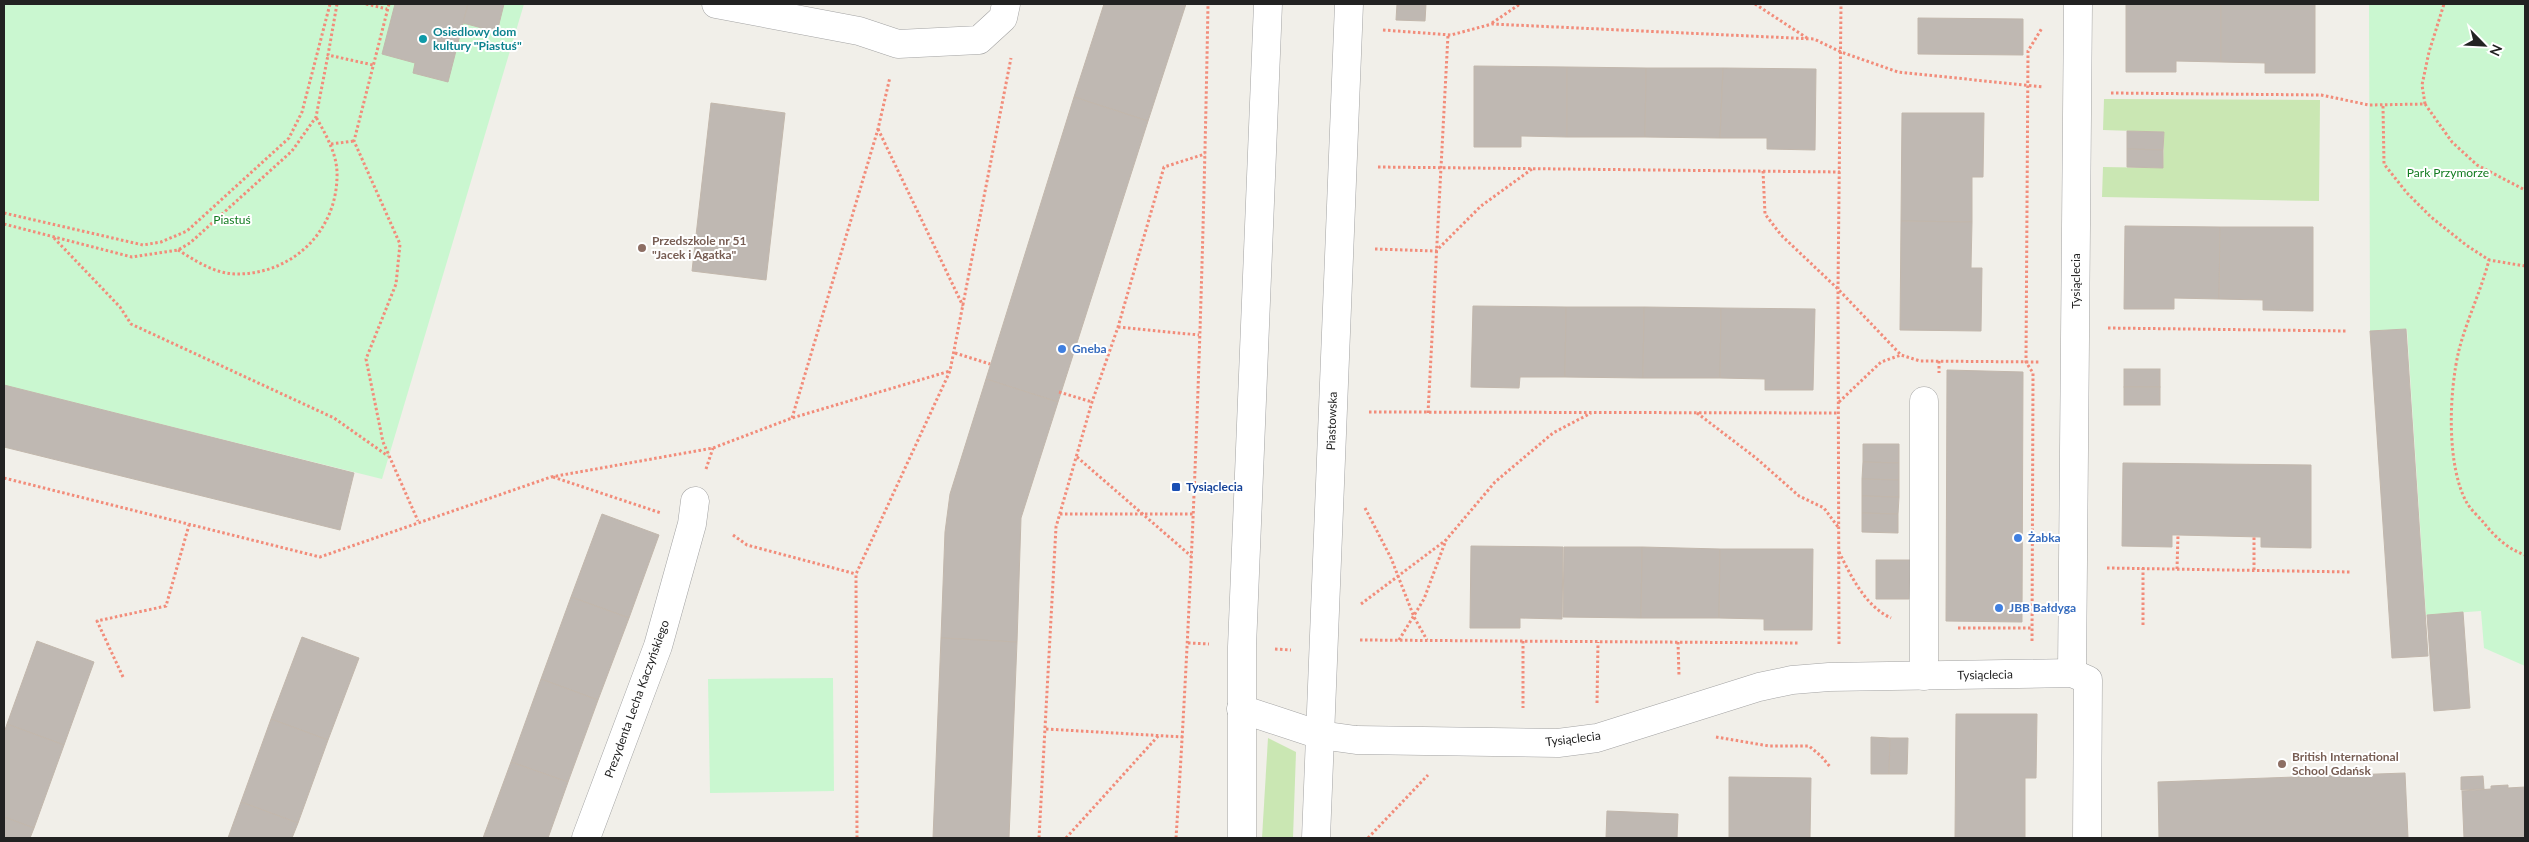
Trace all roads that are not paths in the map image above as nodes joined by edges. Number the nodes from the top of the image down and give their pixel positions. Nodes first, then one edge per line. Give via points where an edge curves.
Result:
1 (716, 4) edge
2 (1006, 4) edge
3 (1268, 4) edge
4 (1349, 4) edge
5 (2078, 4) edge
6 (1924, 401) dead end
7 (694, 512) road end
8 (2072, 673) junction
9 (1924, 676) junction
10 (1241, 709) junction
11 (1320, 735) junction
12 (586, 838) edge
13 (1242, 838) edge
14 (1316, 838) edge
15 (2087, 838) edge

1 - 2 street via 859,31 898,44 979,40 1003,18
3 - 10 street
4 - 11 street, Piastowska
5 - 8 street, Tysiąclecia
6 - 9 street
7 - 12 street, Prezydenta Lecha Kaczyńskiego via 658,646
8 - 9 street, Tysiąclecia
8 - 15 street via 2088,680
9 - 11 street, Tysiąclecia via 1792,680 1759,687 1597,738 1558,743 1356,740
10 - 11 street, Tysiąclecia
10 - 13 street
11 - 14 street, Piastowska

